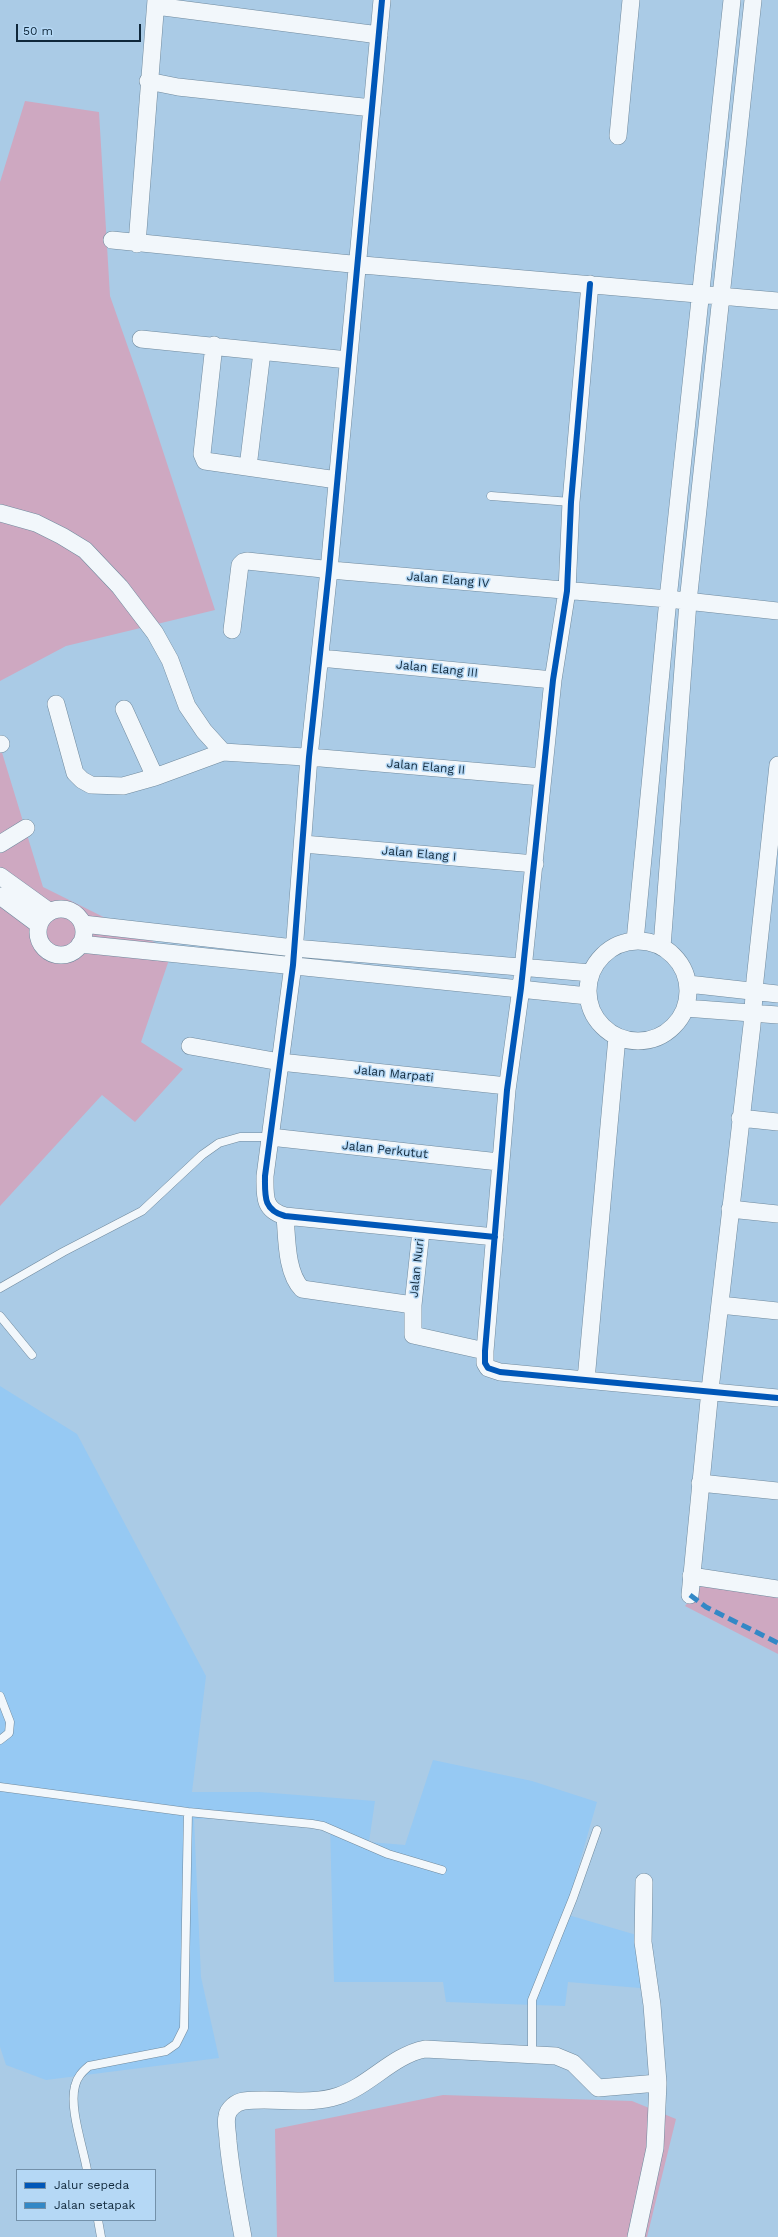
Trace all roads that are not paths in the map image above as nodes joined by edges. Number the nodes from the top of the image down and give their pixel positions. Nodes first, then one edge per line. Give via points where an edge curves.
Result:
1 (382, 0) edge
2 (631, 0) edge
3 (732, 0) edge
4 (753, 0) edge
5 (156, 3) edge
6 (379, 35) junction
7 (148, 81) junction
8 (372, 108) junction
9 (618, 136) dead end
10 (112, 240) dead end
11 (137, 244) junction
12 (357, 265) junction
13 (590, 284) junction
14 (701, 294) junction
15 (721, 297) junction
16 (778, 301) edge
17 (141, 339) dead end
18 (214, 345) junction
19 (262, 352) junction
20 (348, 360) junction
21 (248, 467) junction
22 (337, 480) junction
23 (491, 496) dead end
24 (571, 502) junction
25 (0, 513) edge
26 (329, 570) junction
27 (567, 590) junction
28 (668, 598) junction
29 (688, 602) junction
30 (778, 611) edge
31 (232, 630) dead end
32 (320, 658) junction
33 (553, 680) junction
34 (56, 704) dead end
35 (124, 709) dead end
36 (223, 752) junction
37 (309, 757) junction
38 (778, 765) edge
39 (155, 777) junction
40 (542, 777) junction
41 (776, 800) edge
42 (26, 828) dead end
43 (0, 844) edge
44 (303, 844) junction
45 (535, 864) junction
46 (0, 876) edge
47 (0, 896) edge
48 (50, 912) junction
49 (83, 924) junction
50 (39, 925) junction
51 (635, 941) junction
52 (80, 944) junction
53 (662, 947) junction
54 (294, 948) junction
55 (293, 965) junction
56 (524, 968) junction
57 (590, 973) junction
58 (688, 984) junction
59 (521, 988) junction
60 (754, 992) junction
61 (778, 994) edge
62 (588, 996) junction
63 (685, 1008) junction
64 (752, 1013) junction
65 (778, 1015) edge
66 (617, 1037) junction
67 (190, 1046) dead end
68 (280, 1062) junction
69 (507, 1086) junction
70 (740, 1118) junction
71 (778, 1122) edge
72 (270, 1137) junction
73 (499, 1162) junction
74 (730, 1208) junction
75 (778, 1214) edge
76 (285, 1216) junction
77 (421, 1231) junction
78 (495, 1237) junction
79 (0, 1288) edge
80 (413, 1305) junction
81 (720, 1305) junction
82 (778, 1311) edge
83 (0, 1316) edge
84 (484, 1351) junction
85 (32, 1355) dead end
86 (586, 1380) junction
87 (710, 1390) junction
88 (778, 1398) edge
89 (700, 1483) junction
90 (778, 1491) edge
91 (691, 1576) junction
92 (778, 1589) edge
93 (690, 1595) dead end
94 (0, 1696) edge
95 (0, 1740) edge
96 (0, 1787) edge
97 (188, 1812) junction
98 (597, 1830) dead end
99 (442, 1870) dead end
100 (644, 1882) dead end
101 (532, 2053) junction
102 (658, 2083) junction
103 (87, 2169) edge
104 (98, 2221) edge
105 (101, 2237) edge
106 (243, 2237) edge
107 (636, 2237) edge

1 - 6 street
2 - 9 street
3 - 14 street
4 - 15 street
5 - 6 street
5 - 7 street
6 - 8 street
7 - 8 street via 178,87
7 - 11 street
8 - 12 street
10 - 11 street
11 - 12 street
12 - 13 street
12 - 20 street
13 - 14 street
13 - 24 street
14 - 15 street
14 - 28 street
15 - 16 street
15 - 29 street
17 - 18 street
18 - 19 street
18 - 21 street via 203,458
19 - 20 street
19 - 21 street
20 - 22 street
21 - 22 street
22 - 26 street
23 - 24 lane
24 - 27 street
25 - 36 street via 36,523 85,550 120,587 154,633 170,660 187,706 204,731
26 - 27 street, Jalan Elang IV
26 - 31 street, Jalan Elang IV via 243,562 240,565
26 - 32 street
27 - 28 street, Jalan Elang IV
27 - 33 street
28 - 29 street, Jalan Elang IV
28 - 51 street
29 - 30 street, Jalan Elang IV
29 - 53 street
32 - 33 street, Jalan Elang III
32 - 37 street
33 - 40 street
34 - 39 street via 75,773 82,780 91,785 106,787 122,786
35 - 39 street
36 - 37 street, Jalan Elang II
36 - 39 street
37 - 40 street, Jalan Elang II
37 - 44 street
38 - 41 street
40 - 45 street
41 - 60 street
42 - 43 street
44 - 45 street, Jalan Elang I
44 - 54 street
45 - 56 street
46 - 48 street
47 - 50 street
48 - 49 street via 69,910 80,918
48 - 50 street
49 - 52 street via 83,938
49 - 54 street
50 - 52 street via 40,939 48,950 62,954 75,950
51 - 53 street via 649,942
51 - 57 street via 613,947 604,954
52 - 55 street
53 - 58 street via 679,963
54 - 55 street
54 - 56 street
55 - 59 street
55 - 68 street
56 - 57 street
56 - 59 street
57 - 62 street
58 - 60 street
58 - 63 street
59 - 62 street
59 - 69 street
60 - 61 street
60 - 64 street
62 - 66 street via 597,1020
63 - 64 street
63 - 66 street via 672,1027 657,1037 640,1041
64 - 65 street
64 - 70 street
66 - 86 street
67 - 68 street, Jalan Marpati
68 - 69 street, Jalan Marpati
68 - 72 street
69 - 73 street
70 - 71 street
70 - 74 street
72 - 73 street, Jalan Perkutut
72 - 76 street via 265,1192 268,1207 276,1214
72 - 79 lane via 240,1137 219,1143 202,1155 142,1211
73 - 78 street
74 - 75 street
74 - 81 street
76 - 77 street
76 - 80 street via 290,1262 295,1280 302,1289
77 - 78 street
77 - 80 street, Jalan Nuri
78 - 84 street
80 - 84 street, Jalan Nuri via 413,1335
81 - 82 street
81 - 87 street
83 - 85 lane
84 - 86 street via 485,1363 494,1371
86 - 87 street
87 - 88 street
87 - 89 street
89 - 90 street
89 - 91 street
91 - 92 street
91 - 93 street
94 - 95 lane via 10,1727 9,1733
96 - 97 lane
97 - 99 lane via 323,1826 388,1854
97 - 103 lane via 184,2028 176,2044 166,2052 89,2066 80,2074 73,2100
98 - 101 lane via 532,2000
100 - 102 street via 643,1942 652,2005
101 - 102 street via 556,2056 573,2063 598,2088
101 - 106 street via 425,2049 410,2053 371,2079 338,2096 324,2100 243,2101 231,2107 226,2117 230,2168
102 - 107 street via 655,2148
104 - 105 lane

